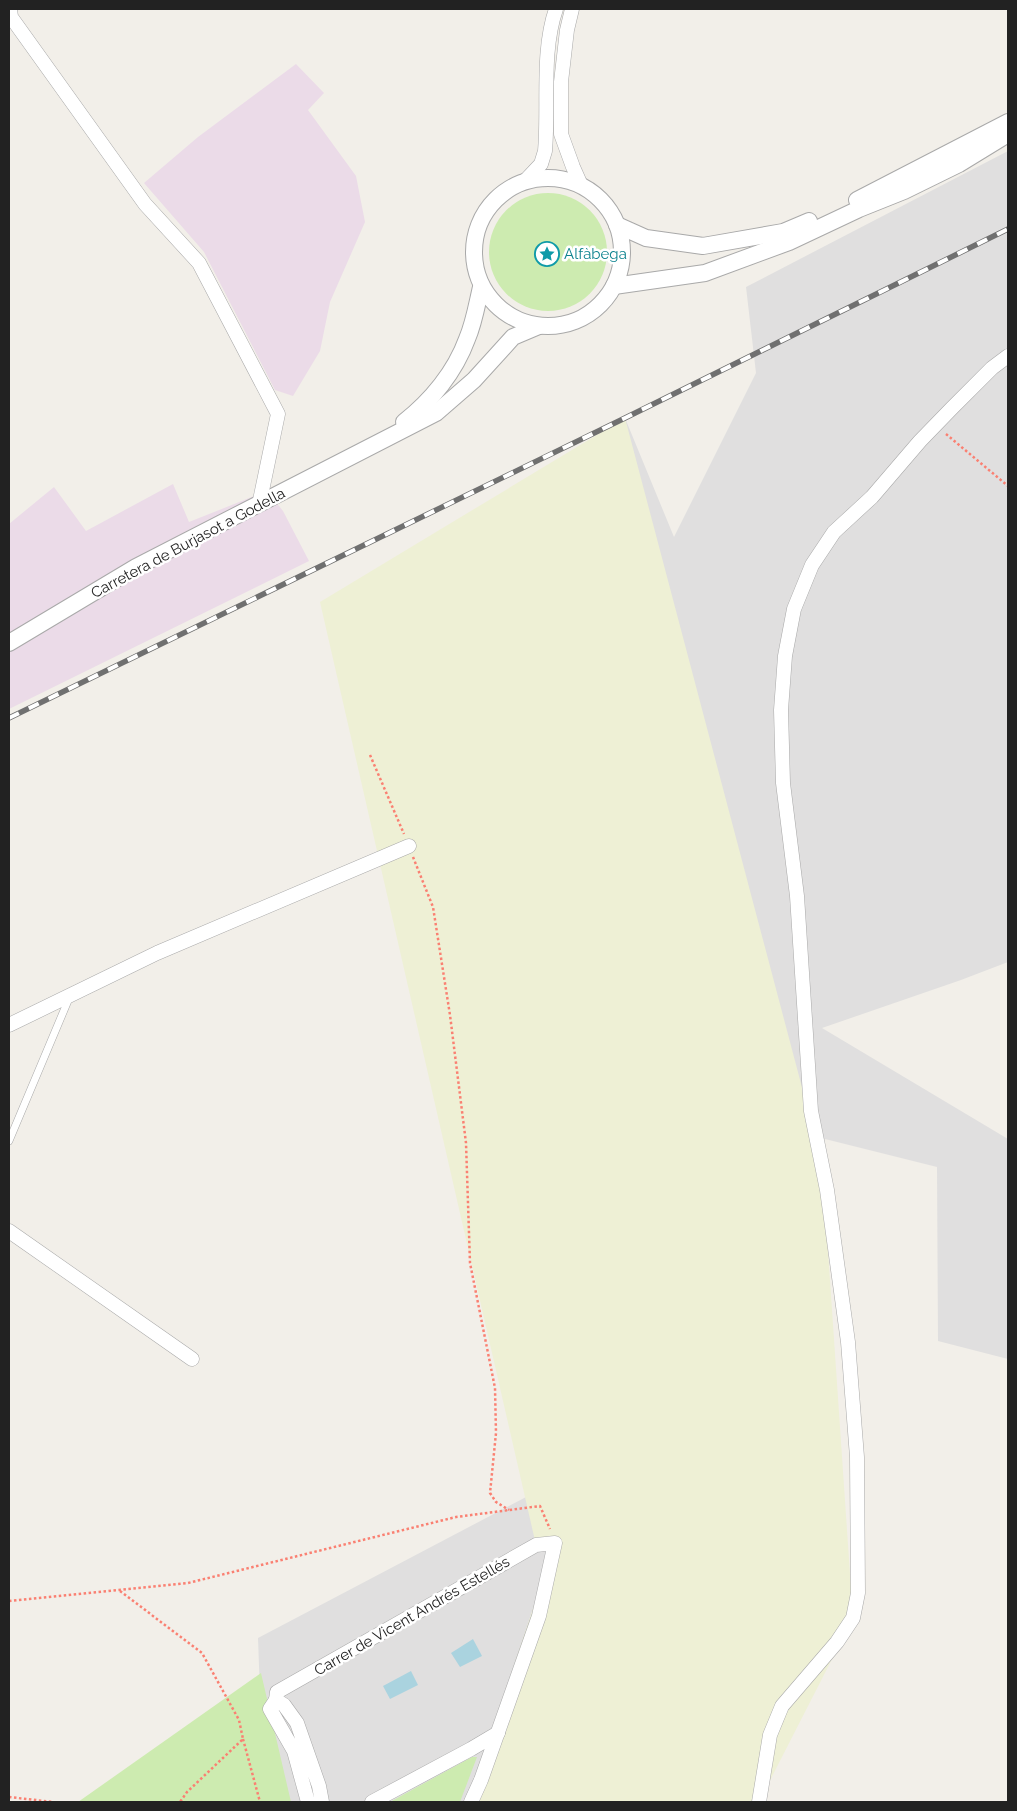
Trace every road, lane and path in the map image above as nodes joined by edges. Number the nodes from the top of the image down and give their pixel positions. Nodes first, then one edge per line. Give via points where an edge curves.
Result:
1 (10, 9) edge
2 (556, 9) edge
3 (572, 9) edge
4 (1008, 122) edge
5 (1008, 134) edge
6 (525, 181) junction
7 (581, 185) junction
8 (617, 225) junction
9 (614, 286) junction
10 (481, 287) junction
11 (539, 326) junction
12 (1008, 356) edge
13 (935, 425) junction
14 (371, 448) junction
15 (1008, 486) edge
16 (259, 505) junction
17 (9, 643) edge
18 (370, 755) dead end
19 (409, 846) junction
20 (70, 995) junction
21 (9, 1025) edge
22 (9, 1141) edge
23 (9, 1231) edge
24 (192, 1359) dead end
25 (509, 1510) junction
26 (555, 1543) junction
27 (119, 1590) junction
28 (9, 1601) edge
29 (276, 1700) junction
30 (498, 1732) junction
31 (243, 1739) junction
32 (9, 1797) edge
33 (53, 1802) edge
34 (180, 1802) edge
35 (260, 1802) edge
36 (308, 1802) edge
37 (322, 1802) edge
38 (372, 1802) edge
39 (471, 1802) edge
40 (759, 1802) edge

1 - 16 street via 11,17 146,204 199,264 278,414
2 - 6 street via 548,55 545,151 541,164
3 - 7 street via 562,82 561,134
4 - 8 street via 857,200 782,232 703,246 646,238
5 - 9 street via 959,164 789,242 705,273
6 - 7 street via 553,178
6 - 10 street via 494,201 479,224 473,251
7 - 8 street via 609,209
8 - 9 street via 622,256
9 - 11 street via 606,299 583,318 554,327
10 - 11 street via 505,314
10 - 14 street via 468,339 455,366 423,407
11 - 14 street via 513,337 474,380 436,413
12 - 13 street
13 - 15 path
13 - 40 street via 872,497 834,532 812,565 794,609 785,656 783,783 797,896 811,1111 827,1190 848,1342 857,1458 858,1593 853,1618 837,1642 782,1706 770,1735
14 - 16 street, Carretera de Burjasot a Godella
16 - 17 street, Carretera de Burjasot a Godella via 136,568
18 - 19 path
19 - 20 street via 157,953
19 - 25 path via 433,907 455,1054 466,1143 470,1263 495,1388 496,1433 490,1493 496,1502
20 - 21 street
20 - 22 lane
23 - 24 street
25 - 26 path via 540,1506
25 - 27 path via 456,1517 188,1583
26 - 29 street, Carrer de Vicent Andrés Estellés via 536,1545 277,1692
26 - 30 street via 539,1616
27 - 28 path
27 - 31 path via 202,1653 239,1720
29 - 36 street via 270,1709 294,1751
29 - 37 street via 284,1705 297,1723
30 - 38 street
30 - 39 street
31 - 34 path via 186,1792
31 - 35 path
32 - 33 path

